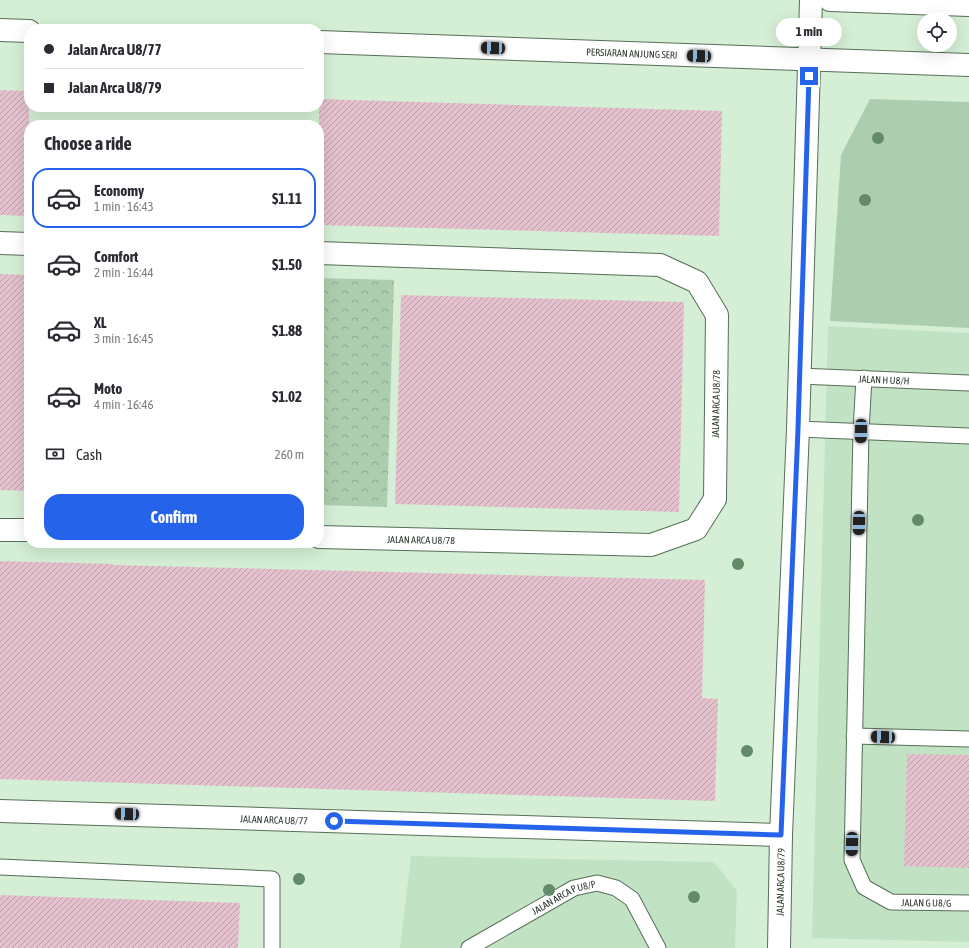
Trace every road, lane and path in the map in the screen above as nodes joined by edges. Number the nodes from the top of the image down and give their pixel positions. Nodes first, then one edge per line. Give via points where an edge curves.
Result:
1 (811, 0) edge
2 (830, 0) edge
3 (969, 5) edge
4 (0, 30) edge
5 (24, 31) edge
6 (324, 42) edge
7 (809, 60) junction
8 (969, 65) edge
9 (0, 243) edge
10 (24, 244) edge
11 (324, 253) edge
12 (799, 376) junction
13 (864, 378) junction
14 (969, 383) edge
15 (798, 429) junction
16 (861, 431) junction
17 (969, 436) edge
18 (0, 530) edge
19 (24, 530) edge
20 (324, 537) edge
21 (854, 736) junction
22 (969, 740) edge
23 (0, 811) edge
24 (781, 835) junction
25 (0, 867) edge
26 (969, 903) edge
27 (272, 948) edge
28 (469, 948) edge
29 (658, 948) edge
30 (779, 948) edge

1 - 7 street, JALAN ARCA U8/79
2 - 3 street
4 - 5 street
6 - 7 street, PERSIARAN ANJUNG SERI
7 - 8 street, PERSIARAN ANJUNG SERI
7 - 12 street, JALAN ARCA U8/79
9 - 10 street
11 - 20 street, JALAN ARCA U8/78 via 660,265 697,282 717,315 715,499 696,529 651,545
12 - 13 lane, JALAN H U8/H
12 - 15 street, JALAN ARCA U8/79
13 - 14 lane, JALAN H U8/H
13 - 16 lane
15 - 16 lane
15 - 24 street, JALAN ARCA U8/79
16 - 17 lane
16 - 21 lane
18 - 19 street
21 - 22 lane
21 - 26 lane, JALAN G U8/G via 852,860 864,887 891,902
23 - 24 street, JALAN ARCA U8/77
24 - 30 street, JALAN ARCA U8/79
25 - 27 lane via 272,879
28 - 29 lane, JALAN ARCA P U8/P via 574,888 597,883 616,888 632,899

